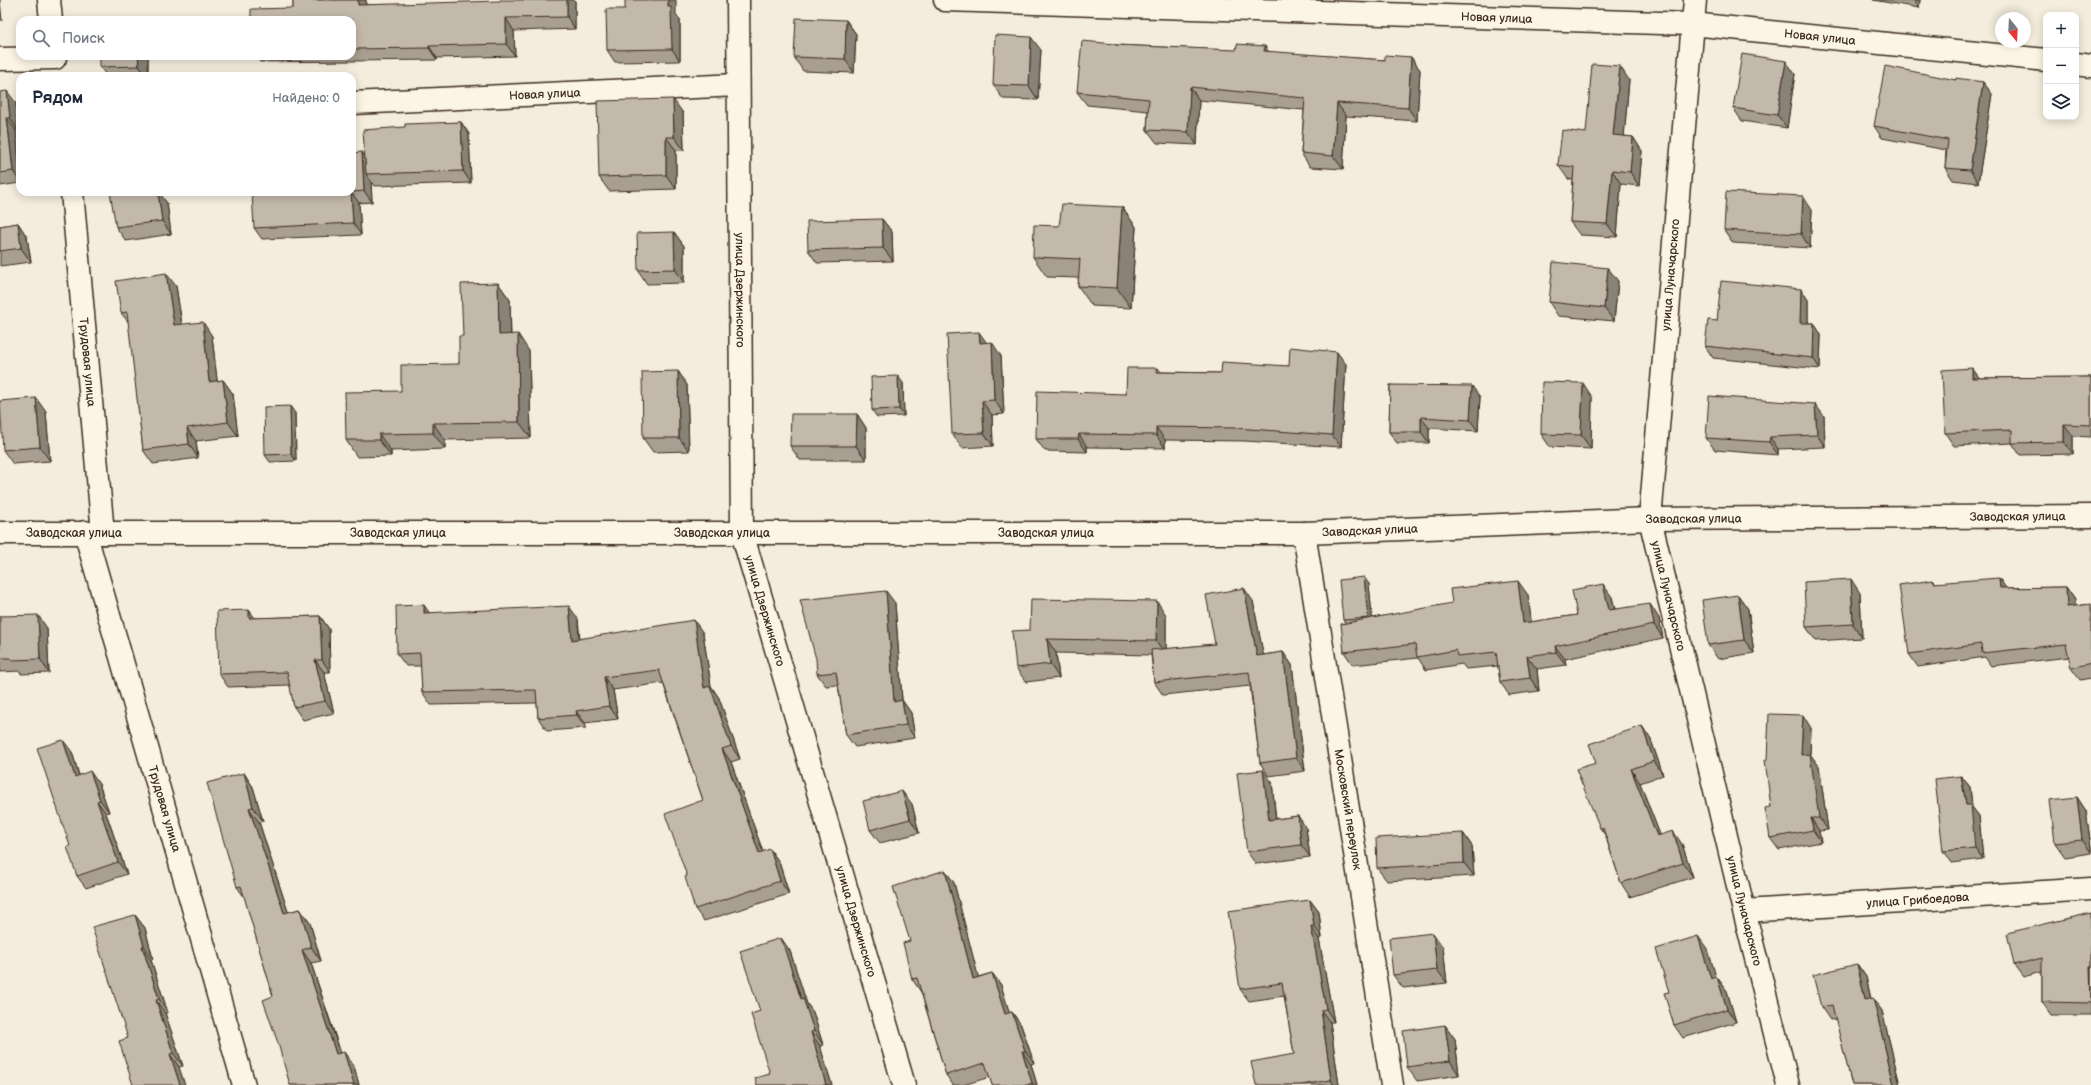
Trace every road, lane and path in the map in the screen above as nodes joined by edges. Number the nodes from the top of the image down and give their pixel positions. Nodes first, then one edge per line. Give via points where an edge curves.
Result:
1 (49, 0) edge
2 (738, 0) edge
3 (945, 0) edge
4 (1695, 0) edge
5 (51, 16) edge
6 (1692, 24) junction
7 (0, 59) edge
8 (2043, 60) edge
9 (56, 63) edge
10 (2079, 64) edge
11 (2091, 66) edge
12 (738, 86) junction
13 (356, 103) edge
14 (72, 196) edge
15 (2091, 516) edge
16 (1650, 519) junction
17 (94, 532) junction
18 (0, 533) edge
19 (742, 533) junction
20 (1304, 533) junction
21 (2091, 889) edge
22 (1744, 911) junction
23 (244, 1085) edge
24 (904, 1085) edge
25 (1392, 1085) edge
26 (1788, 1085) edge

1 - 5 street
2 - 12 street, улица Дзержинского
3 - 6 street, Новая улица
4 - 6 street, улица Луначарского
6 - 8 street, Новая улица
6 - 16 street, улица Луначарского
7 - 9 street
10 - 11 street
12 - 13 street, Новая улица
12 - 19 street, улица Дзержинского
14 - 17 street, Трудовая улица
15 - 16 street, Заводская улица
16 - 20 street, Заводская улица
16 - 22 street, улица Луначарского
17 - 18 street, Заводская улица
17 - 19 street, Заводская улица
17 - 23 street, Трудовая улица
19 - 20 street, Заводская улица
19 - 24 street, улица Дзержинского
20 - 25 street, Московский переулок
21 - 22 street, улица Грибоедова
22 - 26 street, улица Луначарского

